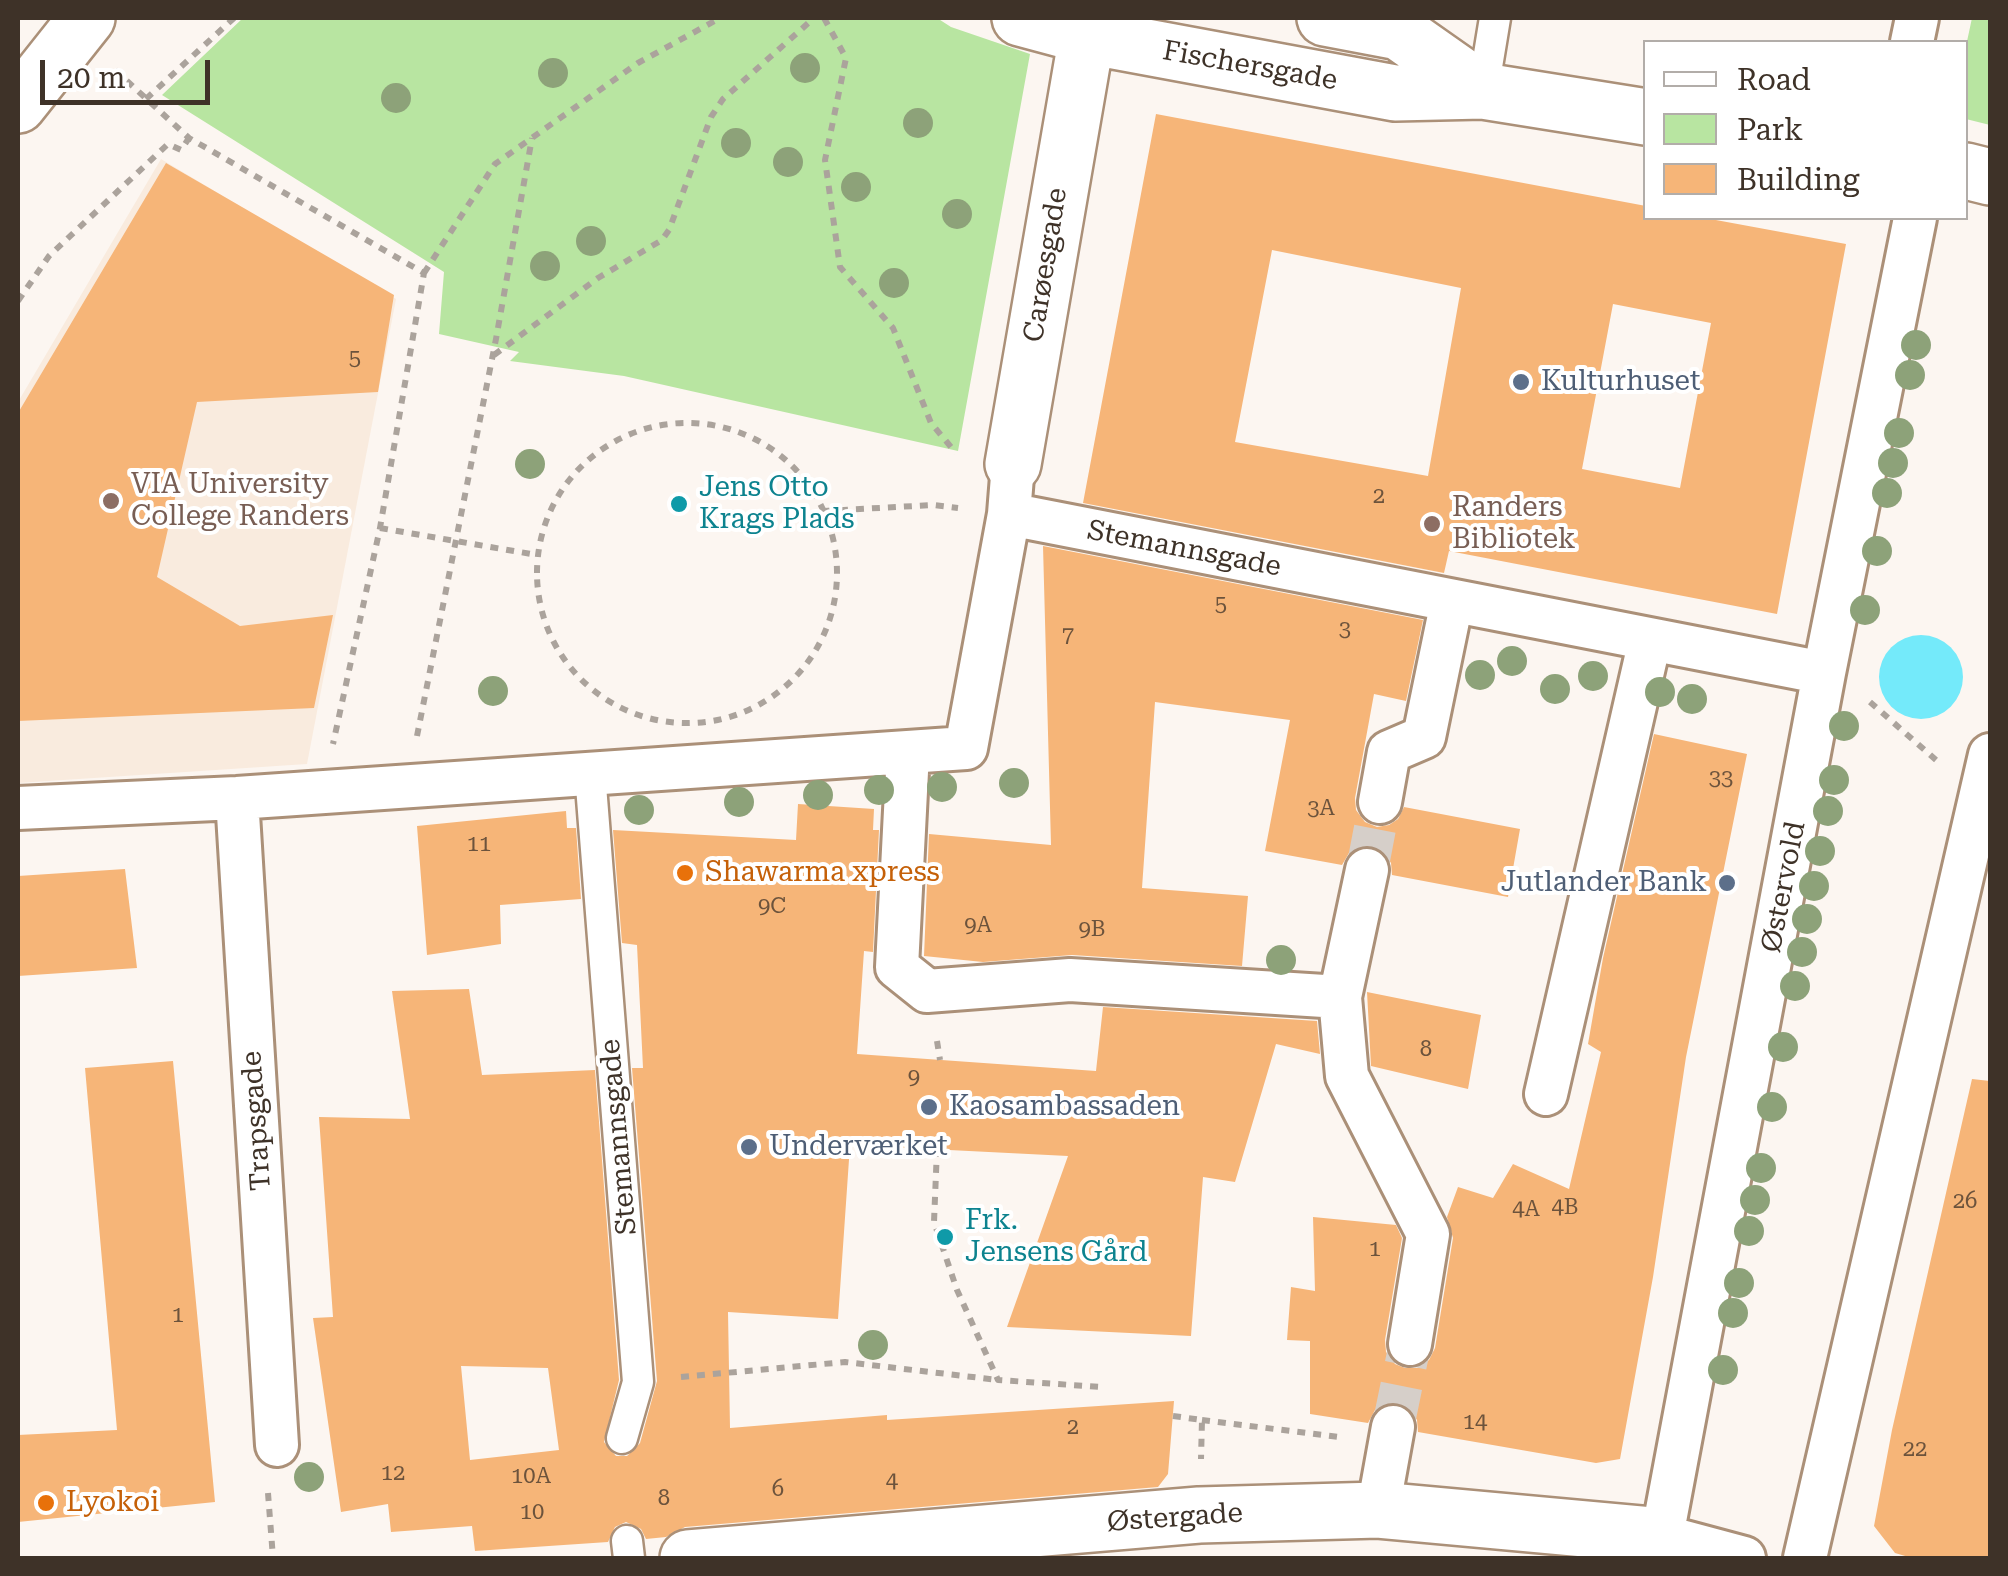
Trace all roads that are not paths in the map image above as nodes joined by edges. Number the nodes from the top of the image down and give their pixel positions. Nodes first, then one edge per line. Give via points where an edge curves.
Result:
1 (87, 18) edge
2 (1020, 18) edge
3 (1325, 18) edge
4 (1495, 18) edge
5 (1088, 27) edge
6 (1483, 91) junction
7 (18, 105) edge
8 (1643, 117) edge
9 (1914, 220) edge
10 (1011, 489) junction
11 (1452, 601) junction
12 (1650, 640) junction
13 (1824, 673) junction
14 (908, 752) junction
15 (590, 773) junction
16 (1986, 773) edge
17 (237, 798) junction
18 (1380, 802) tunnel mouth
19 (18, 808) edge
20 (1367, 870) tunnel mouth
21 (1340, 997) junction
22 (1546, 1094) dead end
23 (1410, 1344) tunnel mouth
24 (1392, 1435) tunnel mouth
25 (622, 1438) dead end
26 (277, 1445) road end
27 (1378, 1510) junction
28 (1317, 1535) edge
29 (1660, 1547) edge
30 (688, 1558) edge
31 (1744, 1558) edge
32 (1805, 1558) edge

1 - 7 street
2 - 5 street, Fischersgade
3 - 6 street, Fischersgade via 1399,32
4 - 6 lane
5 - 6 street, Fischersgade via 1395,93
5 - 10 street, Carøesgade
6 - 8 street, Fischersgade
9 - 13 street, Østervold
10 - 11 street, Stemannsgade
10 - 14 street via 966,748
11 - 12 street, Stemannsgade
11 - 18 street via 1424,737 1389,752
12 - 13 street, Stemannsgade
12 - 22 street
13 - 29 street, Østervold
14 - 15 street
14 - 21 street via 897,968 927,992 1070,980
15 - 17 street
15 - 25 lane, Stemannsgade via 638,1382
16 - 32 street
17 - 19 street
17 - 26 street, Trapsgade
20 - 21 street
21 - 23 street via 1348,1076 1428,1234
24 - 27 street
27 - 28 street, Østergade
27 - 29 street, Østergade
28 - 30 street, Østergade via 1199,1515
29 - 31 street

